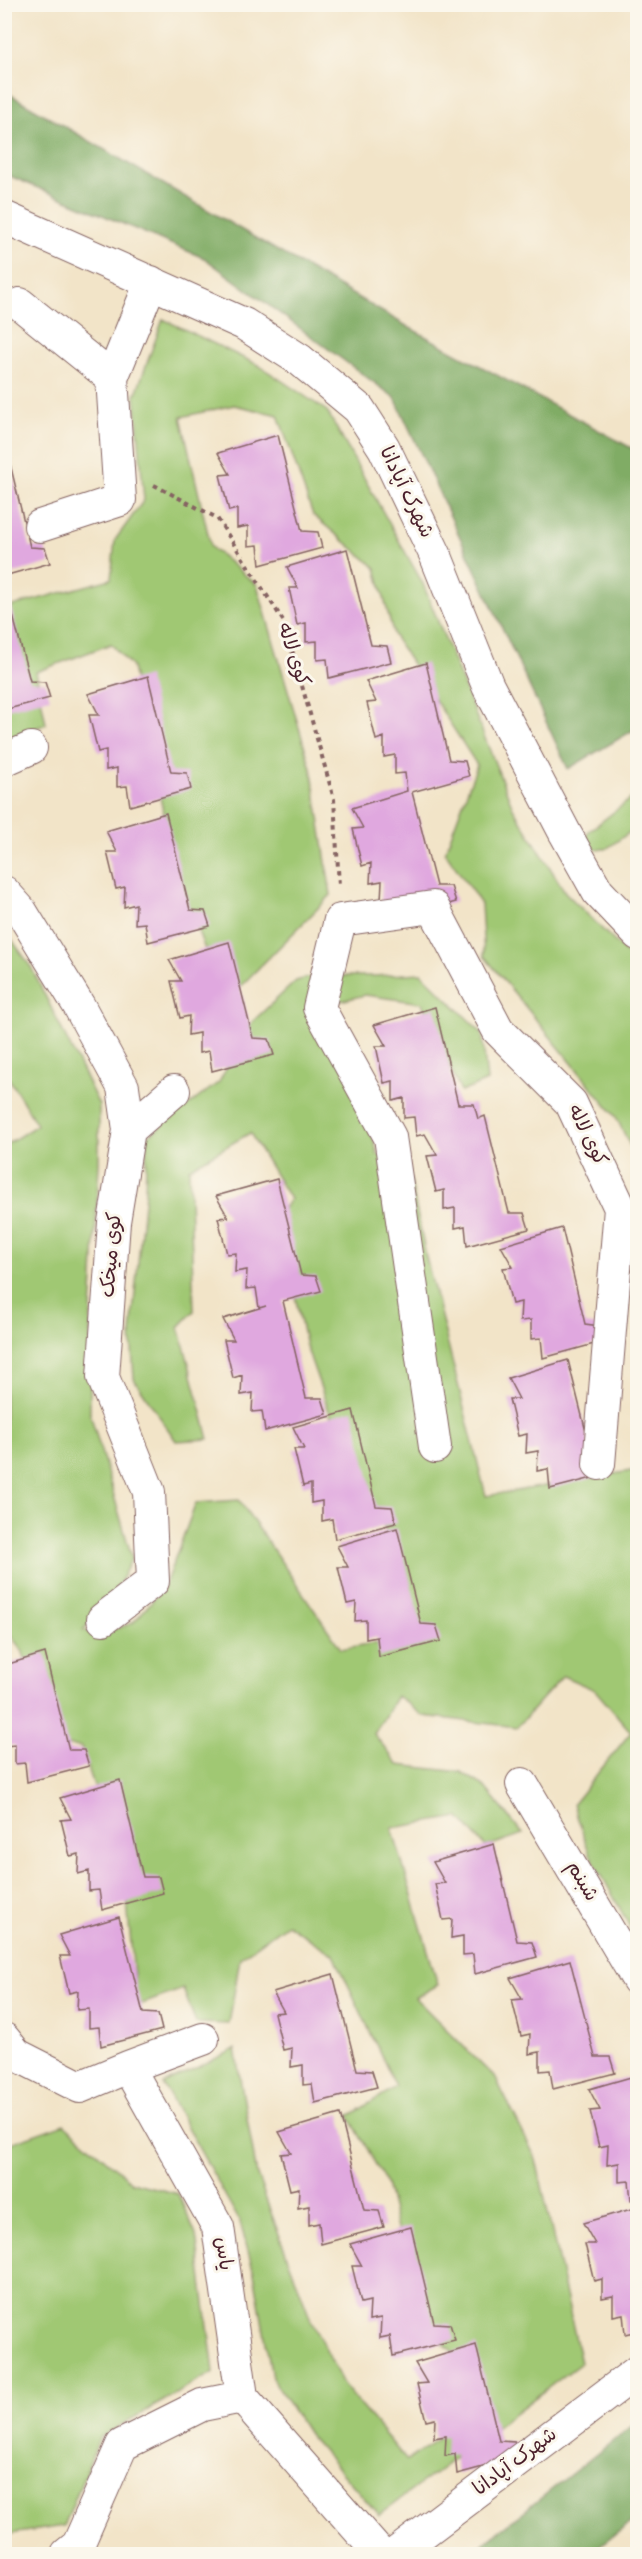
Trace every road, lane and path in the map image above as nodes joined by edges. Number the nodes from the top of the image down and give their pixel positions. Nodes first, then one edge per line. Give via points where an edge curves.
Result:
1 (4, 218) edge
2 (151, 282) junction
3 (20, 304) dead end
4 (112, 378) junction
5 (117, 465) junction
6 (40, 526) dead end
7 (4, 892) edge
8 (340, 920) junction
9 (638, 934) edge
10 (174, 1091) dead end
11 (129, 1131) junction
12 (626, 1274) edge
13 (435, 1447) dead end
14 (599, 1464) dead end
15 (103, 1619) dead end
16 (522, 1784) dead end
17 (638, 1980) edge
18 (4, 2039) edge
19 (203, 2039) dead end
20 (128, 2067) junction
21 (638, 2371) edge
22 (242, 2397) junction
23 (67, 2554) edge
24 (380, 2554) edge
25 (395, 2554) edge

1 - 2 street, شهرک آپادانا
2 - 4 street
2 - 9 street, شهرک آپادانا via 244,324 300,360 358,409 384,448 435,554 488,686 565,833 598,892
3 - 4 street
4 - 5 street
5 - 6 street via 120,500
5 - 8 path, کوی لاله via 217,518 284,622 334,799
7 - 11 street, کوی میخک via 21,911 123,1088
8 - 12 street, کوی لاله via 433,907 498,1030 571,1103 620,1208
8 - 13 street via 320,1008 390,1137
10 - 11 street
11 - 15 street, کوی میخک via 114,1222 103,1377 150,1492 153,1581
12 - 14 street, کوی لاله
16 - 17 street, شبنم
18 - 20 street via 17,2055 80,2087
19 - 20 street
20 - 22 street, یاس via 218,2226
21 - 25 street, شهرک آپادانا
22 - 23 street via 202,2405 122,2445 78,2545
22 - 24 street

